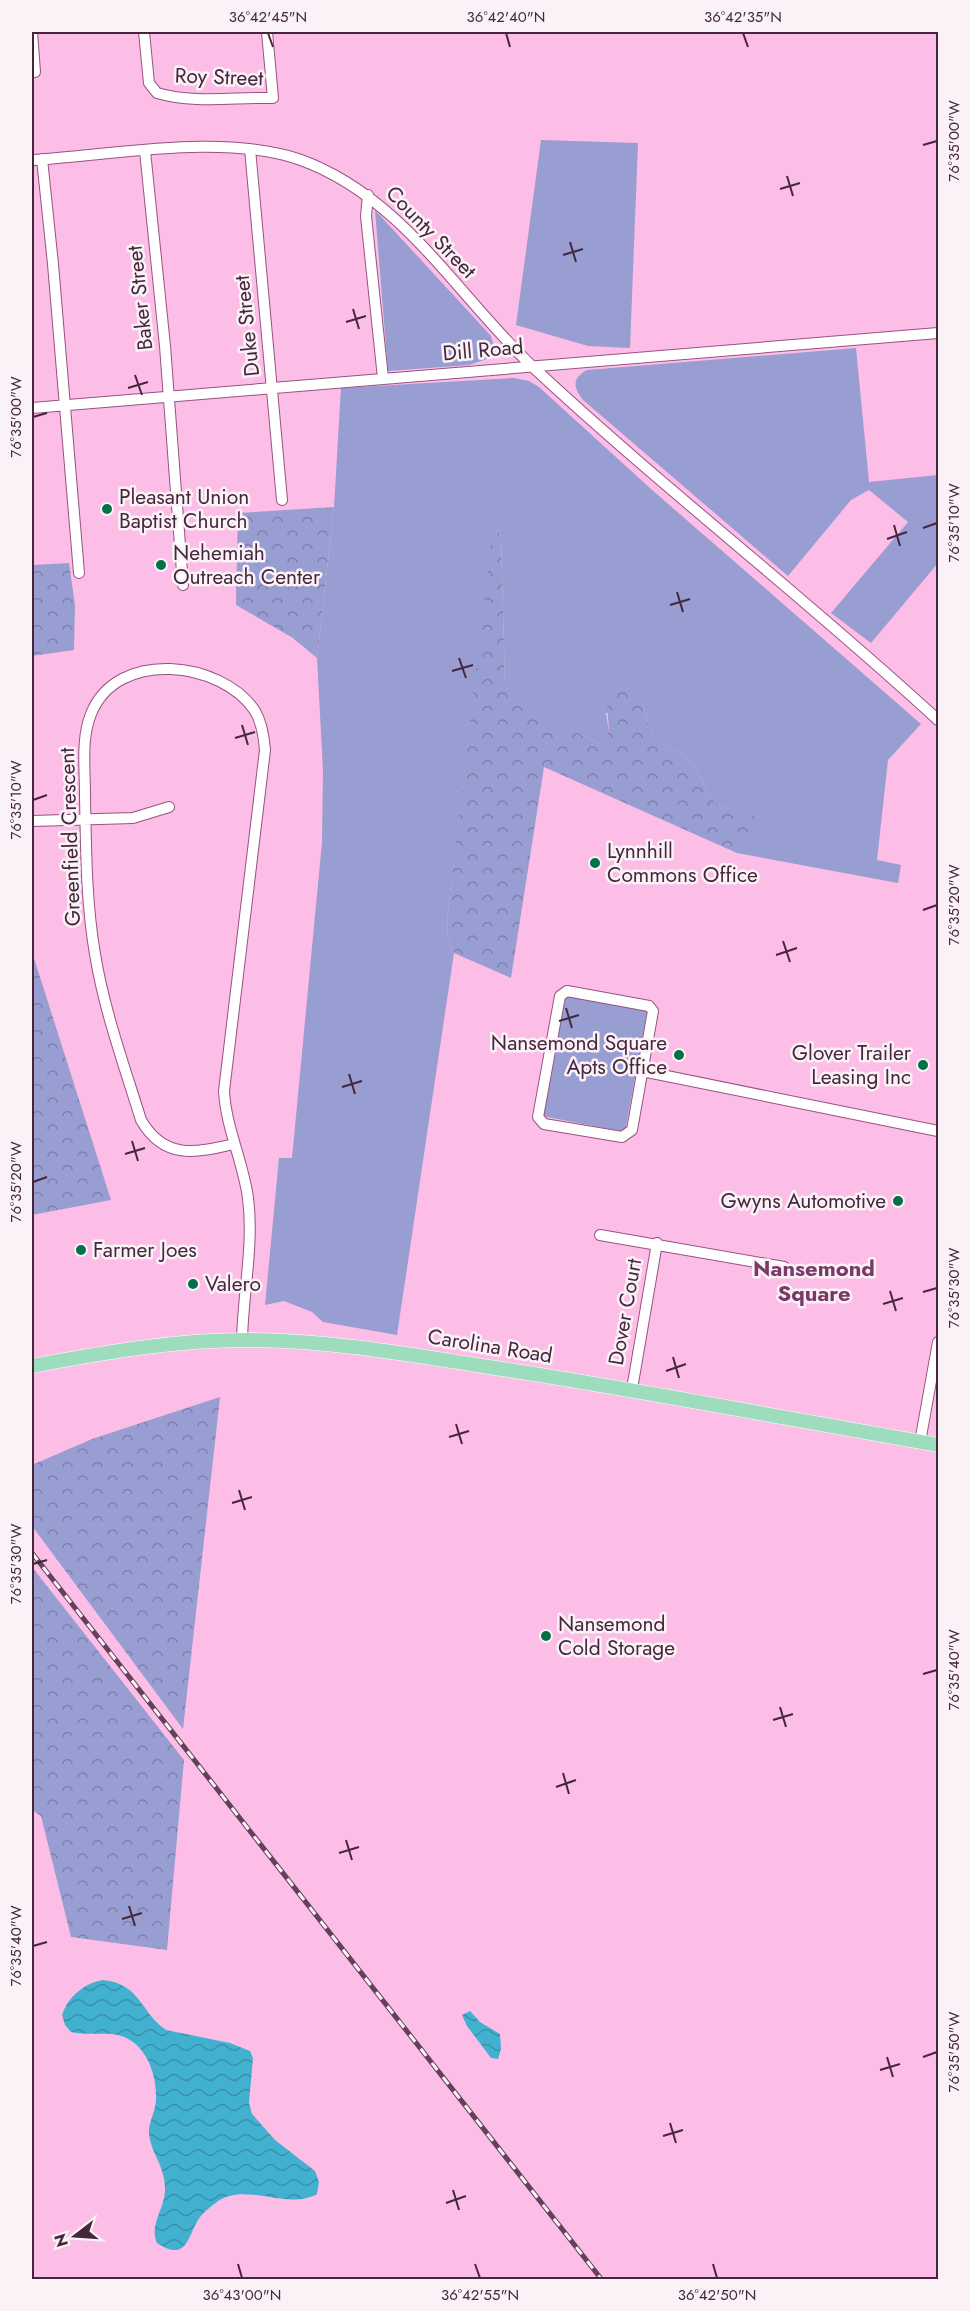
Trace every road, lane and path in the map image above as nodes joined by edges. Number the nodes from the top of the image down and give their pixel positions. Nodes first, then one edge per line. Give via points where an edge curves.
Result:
1 (32, 32) edge
2 (144, 32) edge
3 (267, 32) edge
4 (35, 72) dead end
5 (250, 149) junction
6 (145, 151) junction
7 (37, 159) edge
8 (368, 195) junction
9 (939, 333) edge
10 (532, 366) junction
11 (383, 378) junction
12 (272, 387) junction
13 (169, 396) junction
14 (66, 404) junction
15 (32, 408) edge
16 (282, 500) dead end
17 (78, 573) dead end
18 (183, 585) dead end
19 (939, 720) edge
20 (169, 807) dead end
21 (86, 819) junction
22 (32, 821) edge
23 (642, 1071) junction
24 (939, 1131) edge
25 (234, 1144) junction
26 (600, 1234) dead end
27 (657, 1243) junction
28 (784, 1267) dead end
29 (242, 1340) junction
30 (939, 1342) edge
31 (32, 1366) edge
32 (632, 1389) junction
33 (920, 1442) junction
34 (939, 1445) edge

1 - 4 street
2 - 3 street, Roy Street via 150,86 158,93 195,100 273,98
5 - 6 street, County Street
5 - 8 street, County Street via 284,155 323,169
5 - 12 street, Duke Street
6 - 7 street, County Street
6 - 13 street, Baker Street
7 - 14 street
8 - 10 street, County Street via 395,218
8 - 11 street via 366,216
9 - 10 street, Dill Road
10 - 11 street, Dill Road
10 - 19 street, County Street
11 - 12 street, Dill Road
12 - 13 street, Dill Road
12 - 16 street, Duke Street
13 - 14 street, Dill Road
13 - 18 street, Baker Street
14 - 15 street, Dill Road
14 - 17 street
20 - 21 street via 139,817
21 - 22 street
21 - 25 street, Greenfield Crescent via 95,954 141,1120 152,1136 171,1148 192,1152
21 - 25 street, Greenfield Crescent via 85,748 91,714 104,694 127,676 152,668 175,669 226,685 255,711 265,750 224,1071 225,1110
23 - 23 street via 651,1007 563,993 538,1117 544,1124 628,1135
23 - 24 street
25 - 29 street, Greenfield Crescent via 244,1176 249,1221
26 - 27 street
27 - 28 street
27 - 32 street, Dover Court
29 - 31 main road, Carolina Road via 154,1345
29 - 32 main road, Carolina Road via 348,1345
30 - 33 street
32 - 33 main road, Carolina Road
33 - 34 main road, Carolina Road

